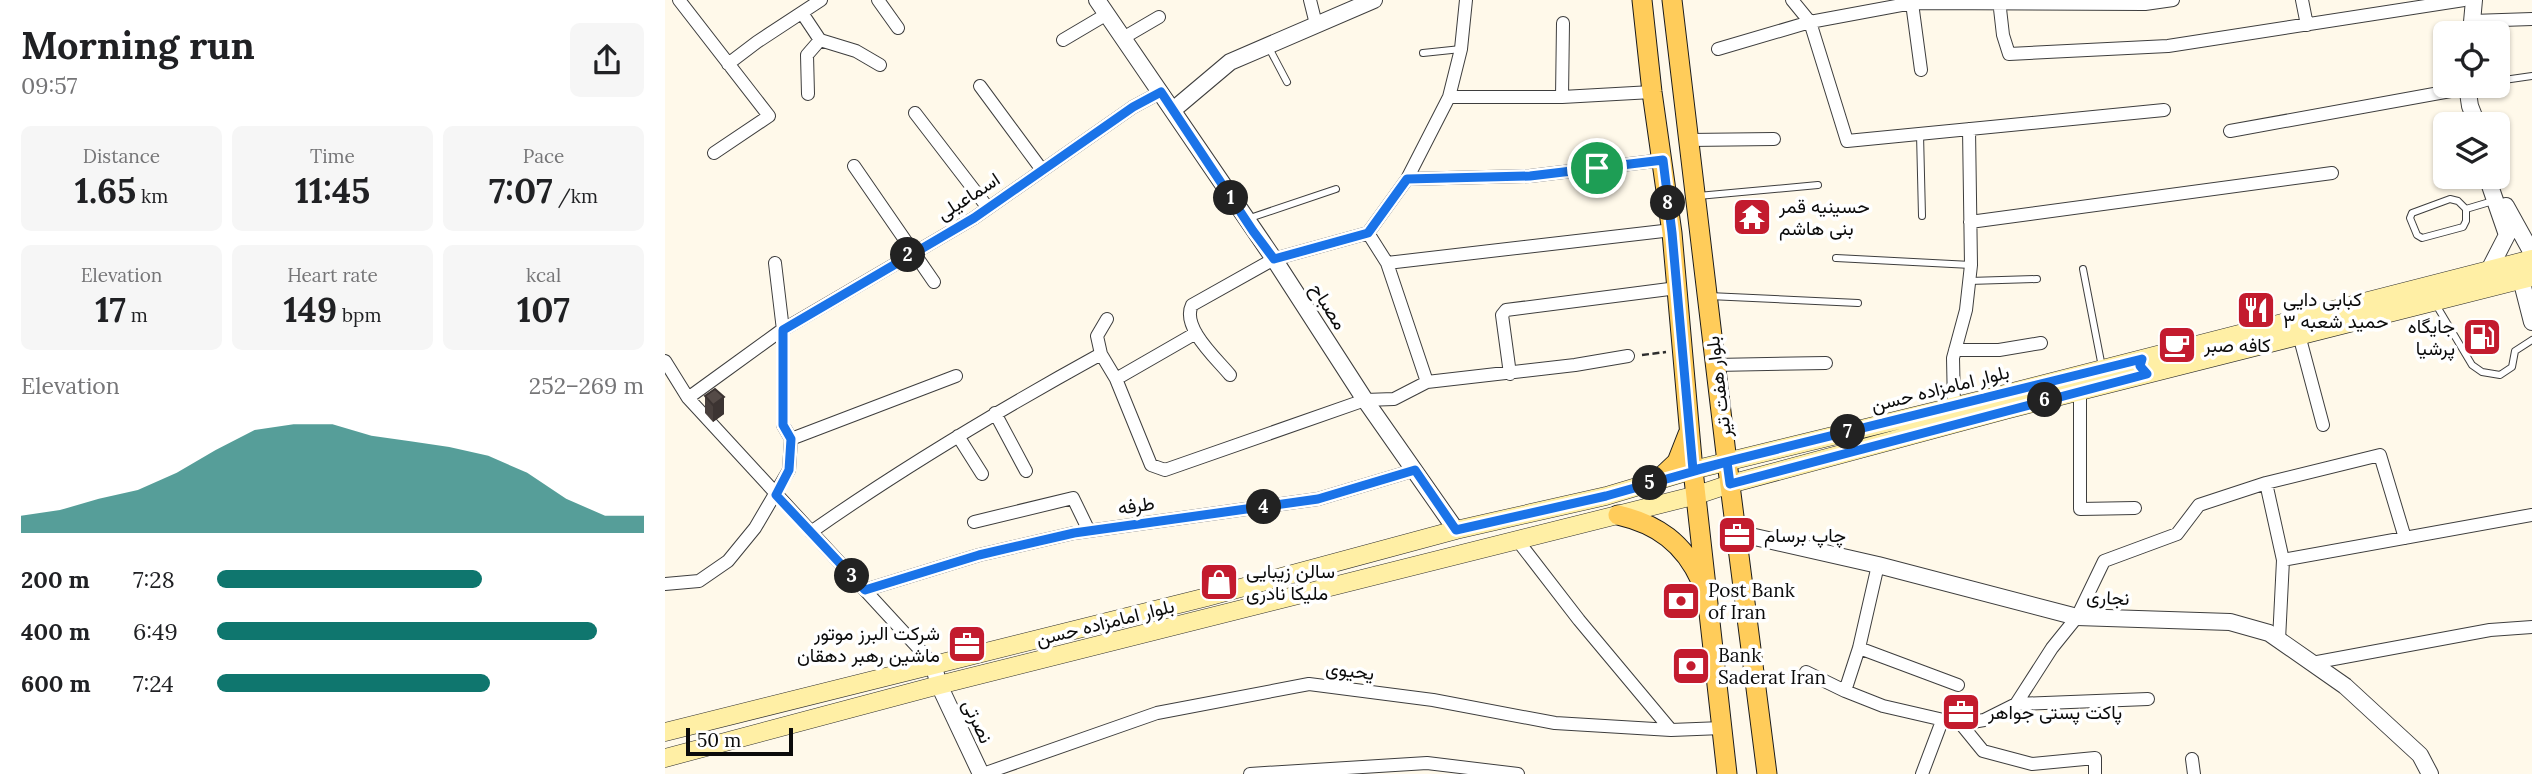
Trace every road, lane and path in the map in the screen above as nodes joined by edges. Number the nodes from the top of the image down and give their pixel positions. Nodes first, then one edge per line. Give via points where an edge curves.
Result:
1 (678, 0) edge
2 (821, 0) edge
3 (878, 0) edge
4 (1097, 0) edge
5 (1310, 0) edge
6 (1466, 0) edge
7 (1792, 0) edge
8 (2173, 0) edge
9 (2302, 0) edge
10 (2464, 0) edge
11 (2474, 0) edge
12 (1371, 1) edge
13 (1673, 2) edge
14 (1999, 2) edge
15 (1912, 3) junction
16 (1642, 4) edge
17 (802, 13) junction
18 (1107, 14) junction
19 (1159, 17) dead end
20 (2532, 19) edge
21 (2467, 21) edge
22 (2470, 21) edge
23 (1810, 22) junction
24 (2510, 22) edge
25 (1563, 23) dead end
26 (1316, 24) junction
27 (2307, 25) junction
28 (898, 28) dead end
29 (1123, 38) junction
30 (820, 40) junction
31 (1063, 40) dead end
32 (1268, 45) junction
33 (1461, 49) junction
34 (1718, 49) dead end
35 (1423, 53) dead end
36 (728, 64) junction
37 (880, 65) dead end
38 (1680, 69) junction
39 (1921, 70) dead end
40 (1651, 71) junction
41 (2532, 76) edge
42 (2510, 79) edge
43 (1287, 82) dead end
44 (980, 86) dead end
45 (1161, 92) junction
46 (1652, 92) junction
47 (2433, 93) edge
48 (808, 94) dead end
49 (1450, 97) junction
50 (1562, 97) junction
51 (1173, 110) junction
52 (2164, 110) dead end
53 (915, 113) dead end
54 (1969, 129) junction
55 (2229, 131) dead end
56 (1920, 134) junction
57 (1774, 139) dead end
58 (1689, 140) junction
59 (714, 153) dead end
60 (1663, 160) junction
61 (854, 166) dead end
62 (1042, 170) junction
63 (2332, 173) dead end
64 (1407, 179) junction
65 (1818, 185) dead end
66 (1336, 189) dead end
67 (2491, 189) edge
68 (2499, 189) edge
69 (1696, 196) junction
70 (2495, 200) junction
71 (988, 208) junction
72 (2466, 209) junction
73 (1922, 216) dead end
74 (1246, 220) junction
75 (1970, 222) junction
76 (1672, 230) junction
77 (1368, 233) junction
78 (913, 252) junction
79 (2532, 253) edge
80 (1836, 258) dead end
81 (1274, 259) junction
82 (2532, 259) edge
83 (1387, 263) junction
84 (775, 264) dead end
85 (1971, 265) junction
86 (2083, 269) dead end
87 (2489, 270) junction
88 (2526, 278) edge
89 (2037, 279) dead end
90 (1969, 281) junction
91 (933, 282) dead end
92 (1677, 288) junction
93 (1707, 296) junction
94 (2434, 301) junction
95 (1858, 303) dead end
96 (1107, 319) dead end
97 (2532, 322) edge
98 (783, 330) junction
99 (1196, 333) junction
100 (2299, 335) junction
101 (2532, 340) edge
102 (2041, 343) dead end
103 (1955, 350) junction
104 (1682, 351) junction
105 (1101, 355) junction
106 (1628, 356) joint
107 (665, 361) edge
108 (1826, 363) dead end
109 (1715, 365) junction
110 (2145, 366) junction
111 (2102, 369) junction
112 (1510, 374) junction
113 (1230, 375) dead end
114 (956, 376) dead end
115 (1116, 379) junction
116 (1427, 383) junction
117 (2080, 391) junction
118 (688, 398) junction
119 (1365, 400) junction
120 (1954, 406) junction
121 (995, 413) junction
122 (2323, 425) dead end
123 (1689, 430) junction
124 (958, 436) junction
125 (791, 439) junction
126 (1727, 462) junction
127 (1415, 470) junction
128 (1693, 470) junction
129 (1026, 471) dead end
130 (982, 474) dead end
131 (1657, 481) junction
132 (2266, 483) junction
133 (1730, 484) junction
134 (776, 495) junction
135 (1697, 495) junction
136 (2135, 508) dead end
137 (1618, 515) junction
138 (2532, 515) edge
139 (975, 522) dead end
140 (1456, 530) junction
141 (1089, 531) junction
142 (811, 532) junction
143 (1737, 533) junction
144 (2405, 538) junction
145 (1518, 541) junction
146 (2283, 560) junction
147 (1878, 565) junction
148 (665, 584) edge
149 (865, 590) junction
150 (1708, 598) junction
151 (2077, 617) junction
152 (2532, 626) edge
153 (2279, 640) junction
154 (1859, 648) junction
155 (2312, 663) junction
156 (933, 664) junction
157 (1806, 672) dead end
158 (939, 685) junction
159 (1958, 685) dead end
160 (1845, 691) junction
161 (2148, 699) dead end
162 (2016, 704) junction
163 (1943, 721) junction
164 (1961, 724) junction
165 (1722, 728) junction
166 (1671, 730) junction
167 (665, 732) edge
168 (665, 758) edge
169 (2192, 759) dead end
170 (982, 774) edge
171 (1249, 774) edge
172 (1518, 774) edge
173 (1727, 774) edge
174 (1767, 774) edge
175 (1922, 774) edge
176 (2095, 774) edge
177 (2194, 774) edge
178 (2430, 774) edge

1 - 36 street
2 - 17 street
3 - 28 street
4 - 18 street, مصباح
5 - 26 street
6 - 33 street
7 - 23 street
8 - 14 street via 2145,4
9 - 27 street
10 - 21 street
10 - 27 street
11 - 22 street
12 - 26 street
13 - 16 main road via 1666,17 1658,21
13 - 38 main road, بلوار هفت تیر
14 - 15 street
14 - 27 street via 2010,54 2168,47
15 - 23 street
15 - 39 street
16 - 40 main road, بلوار هفت تیر
17 - 30 street
17 - 36 street
18 - 29 street, مصباح
18 - 31 street
19 - 29 street
20 - 24 street
23 - 34 street
23 - 56 street via 1847,141
25 - 50 street
26 - 32 street
29 - 45 street, مصباح
30 - 37 street via 856,51
30 - 48 street via 807,55
32 - 43 lane
32 - 51 street via 1230,62
33 - 35 lane
33 - 49 street
36 - 59 street via 769,116
38 - 40 main road via 1662,54
38 - 58 main road, بلوار هفت تیر
40 - 46 main road, بلوار هفت تیر
41 - 42 lane
44 - 62 street
45 - 51 street, مصباح
45 - 62 street, اسماعیلی
46 - 50 street
46 - 60 main road, بلوار هفت تیر
47 - 55 street
49 - 50 street
49 - 64 street
51 - 74 street, مصباح
52 - 54 street
53 - 71 street
54 - 56 street
54 - 75 street
56 - 73 lane
57 - 58 street
58 - 69 main road, بلوار هفت تیر
60 - 64 street via 1530,176
60 - 76 main road, بلوار هفت تیر
61 - 78 street
62 - 71 street, اسماعیلی
63 - 75 street
64 - 77 street
65 - 69 lane
66 - 74 lane
67 - 70 street
68 - 79 street
69 - 93 main road, بلوار هفت تیر
70 - 72 lane
70 - 87 street via 2507,235
71 - 78 street, اسماعیلی
72 - 72 lane via 2450,199 2412,213 2410,218 2422,237 2463,227
74 - 81 street, مصباح
75 - 85 street
76 - 83 street
76 - 92 main road, بلوار هفت تیر
77 - 81 street
77 - 83 street
78 - 91 street
78 - 98 street, اسماعیلی
80 - 85 lane
81 - 99 street via 1192,305 1189,320
81 - 119 street, مصباح
82 - 87 main road, بلوار امامزاده حسن
83 - 116 street
84 - 98 street
85 - 90 street
86 - 111 lane
87 - 110 main road, بلوار امامزاده حسن
88 - 94 main road, بلوار امامزاده حسن
88 - 97 street
89 - 90 lane
90 - 103 street
92 - 104 main road, بلوار هفت تیر
92 - 112 street via 1506,310 1502,315
93 - 95 lane
93 - 109 main road, بلوار هفت تیر
94 - 100 main road, بلوار امامزاده حسن
94 - 101 lane via 2472,365 2482,372 2500,375 2512,367 2515,351
96 - 105 street via 1097,336
98 - 118 street, اسماعیلی
98 - 125 street via 783,425
99 - 113 street
99 - 115 street
100 - 110 main road, بلوار امامزاده حسن
100 - 122 street
102 - 103 street via 1999,350
103 - 120 street
104 - 106 path
104 - 123 main road, بلوار هفت تیر
105 - 115 street
105 - 121 street
106 - 112 street
107 - 118 street
108 - 109 street
109 - 126 main road, بلوار هفت تیر
110 - 111 main road, بلوار امامزاده حسن
110 - 117 main road, بلوار امامزاده حسن
111 - 120 main road, بلوار امامزاده حسن
112 - 116 street
114 - 125 street
115 - 119 street via 1151,465 1165,470
116 - 119 street via 1394,399
117 - 133 main road, بلوار امامزاده حسن
117 - 136 street via 2080,509
118 - 134 street
119 - 127 street, مصباح
120 - 126 main road, بلوار امامزاده حسن
121 - 124 street
121 - 129 street
123 - 128 main road, بلوار هفت تیر
123 - 131 main road via 1677,462
124 - 130 street
124 - 142 street
125 - 134 street via 789,470
126 - 128 main road, بلوار امامزاده حسن
126 - 133 main road, بلوار هفت تیر
127 - 140 street, مصباح
127 - 141 street, طرفه via 1318,499
128 - 131 main road, بلوار امامزاده حسن
128 - 135 main road, بلوار هفت تیر
131 - 140 main road, بلوار امامزاده حسن
132 - 144 street via 2379,455
132 - 146 street
132 - 151 street via 2199,505 2177,534 2104,561
133 - 135 main road, بلوار امامزاده حسن
133 - 143 main road, بلوار هفت تیر
134 - 142 street
134 - 148 street via 728,561 699,581
135 - 137 main road, بلوار امامزاده حسن
135 - 150 main road, بلوار هفت تیر
137 - 145 main road, بلوار امامزاده حسن
137 - 150 main road via 1641,520 1675,542 1688,555
138 - 144 street
139 - 141 street via 1073,498
140 - 156 main road, بلوار امامزاده حسن
141 - 149 street, طرفه via 979,555
142 - 149 street
143 - 147 street, نجاری
143 - 174 main road, بلوار هفت تیر
144 - 146 street
145 - 158 main road, بلوار امامزاده حسن
145 - 166 street
146 - 153 street
147 - 151 street, نجاری
147 - 154 street
149 - 156 street
150 - 165 main road, بلوار هفت تیر
151 - 153 street, نجاری via 2230,622
151 - 162 street
152 - 155 street
153 - 155 street, نجاری
154 - 159 street
154 - 160 street
155 - 178 street, نجاری via 2345,686 2420,755
156 - 158 street, نصرتی
156 - 167 main road, بلوار امامزاده حسن
157 - 160 street
158 - 168 main road, بلوار امامزاده حسن
158 - 170 street, نصرتی
160 - 163 street
161 - 162 street
162 - 164 street via 1984,720
163 - 164 street
163 - 175 street
164 - 176 street via 1983,751 2032,764 2095,758
165 - 166 street, یحیوی
165 - 173 main road, بلوار هفت تیر
166 - 170 street, یحیوی via 1555,723 1433,700 1309,684 1157,713
169 - 177 street
171 - 172 street via 1427,763

